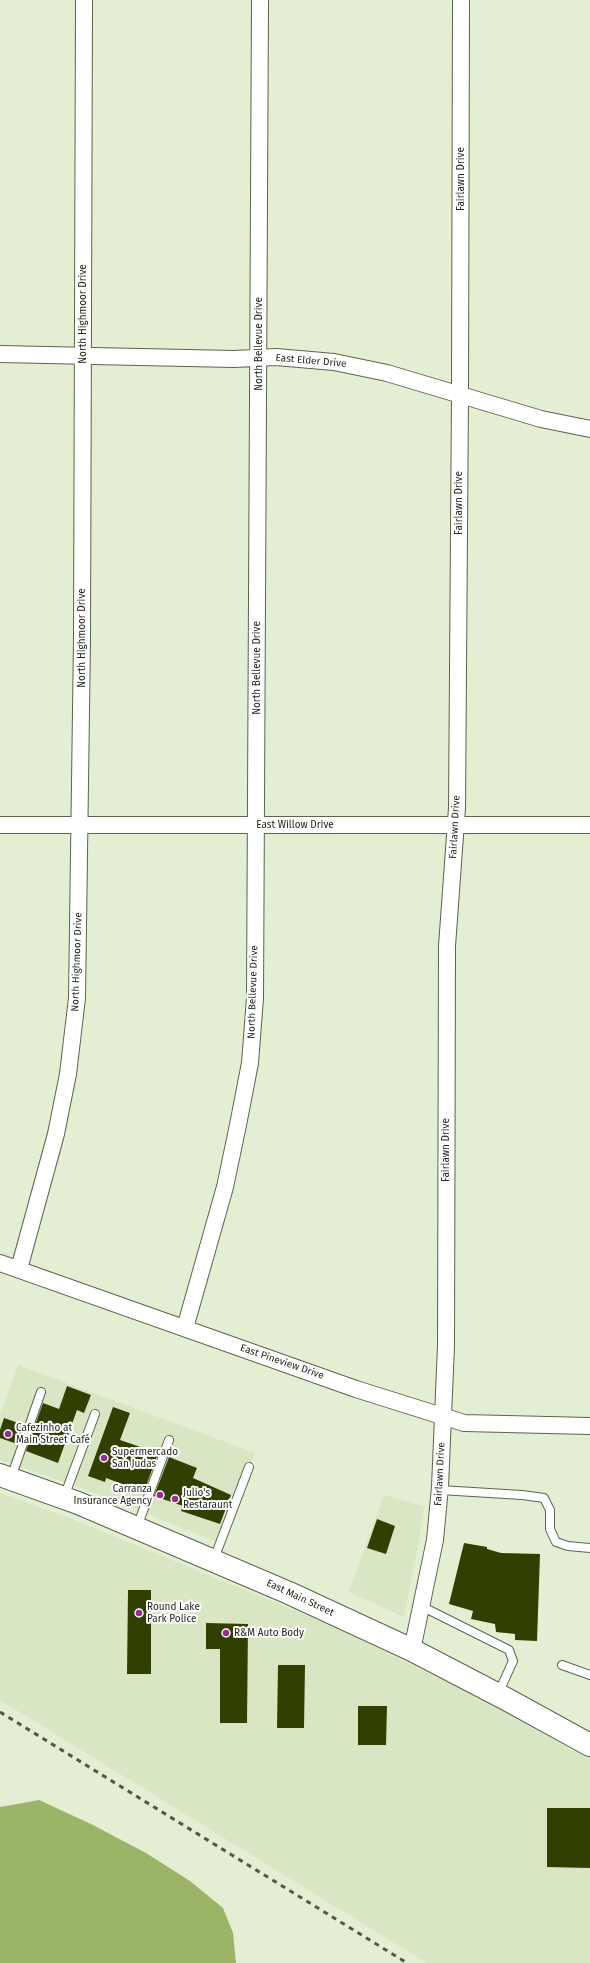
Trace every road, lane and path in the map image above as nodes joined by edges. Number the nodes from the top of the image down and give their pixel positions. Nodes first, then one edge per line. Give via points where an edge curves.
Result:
1 (84, 0) edge
2 (260, 0) edge
3 (461, 0) edge
4 (0, 354) edge
5 (83, 356) junction
6 (259, 358) junction
7 (460, 394) junction
8 (590, 429) edge
9 (0, 825) edge
10 (80, 825) junction
11 (256, 825) junction
12 (455, 825) junction
13 (590, 825) edge
14 (0, 1263) edge
15 (19, 1270) junction
16 (185, 1328) junction
17 (40, 1392) dead end
18 (95, 1414) dead end
19 (443, 1416) junction
20 (590, 1426) edge
21 (169, 1440) dead end
22 (249, 1467) dead end
23 (5, 1476) edge
24 (440, 1490) junction
25 (64, 1497) junction
26 (137, 1527) junction
27 (590, 1548) edge
28 (214, 1560) junction
29 (421, 1606) junction
30 (412, 1650) junction
31 (562, 1665) dead end
32 (590, 1675) edge
33 (498, 1694) junction
34 (590, 1745) edge

1 - 5 street, North Highmoor Drive
2 - 6 street, North Bellevue Drive
3 - 7 street, Fairlawn Drive
4 - 5 street, East Elder Drive
5 - 6 street, East Elder Drive
5 - 10 street, North Highmoor Drive
6 - 7 street, East Elder Drive via 334,362 387,373
6 - 11 street, North Bellevue Drive
7 - 8 street, East Elder Drive via 541,418
7 - 12 street, Fairlawn Drive
9 - 10 street, East Willow Drive
10 - 11 street, East Willow Drive
10 - 15 street, North Highmoor Drive via 77,998 68,1074 56,1134
11 - 12 street, East Willow Drive
11 - 16 street, North Bellevue Drive via 255,998 250,1063 225,1187
12 - 13 street, East Willow Drive
12 - 19 street, Fairlawn Drive via 447,946 446,1346
14 - 15 street, East Pineview Drive
15 - 16 street, East Pineview Drive
16 - 19 street, East Pineview Drive via 356,1389
17 - 23 lane
18 - 25 lane
19 - 20 street, East Pineview Drive via 464,1423
19 - 24 street, Fairlawn Drive
21 - 26 lane
22 - 28 lane
23 - 25 main road, East Main Street
24 - 27 lane via 544,1498 550,1510 550,1529 556,1542
24 - 29 street, Fairlawn Drive via 435,1540
25 - 26 main road, East Main Street
26 - 28 main road, East Main Street
28 - 30 main road, East Main Street
29 - 30 street, Fairlawn Drive
29 - 33 lane via 509,1650 513,1661
30 - 33 main road, East Main Street
31 - 32 lane
33 - 34 main road, East Main Street

